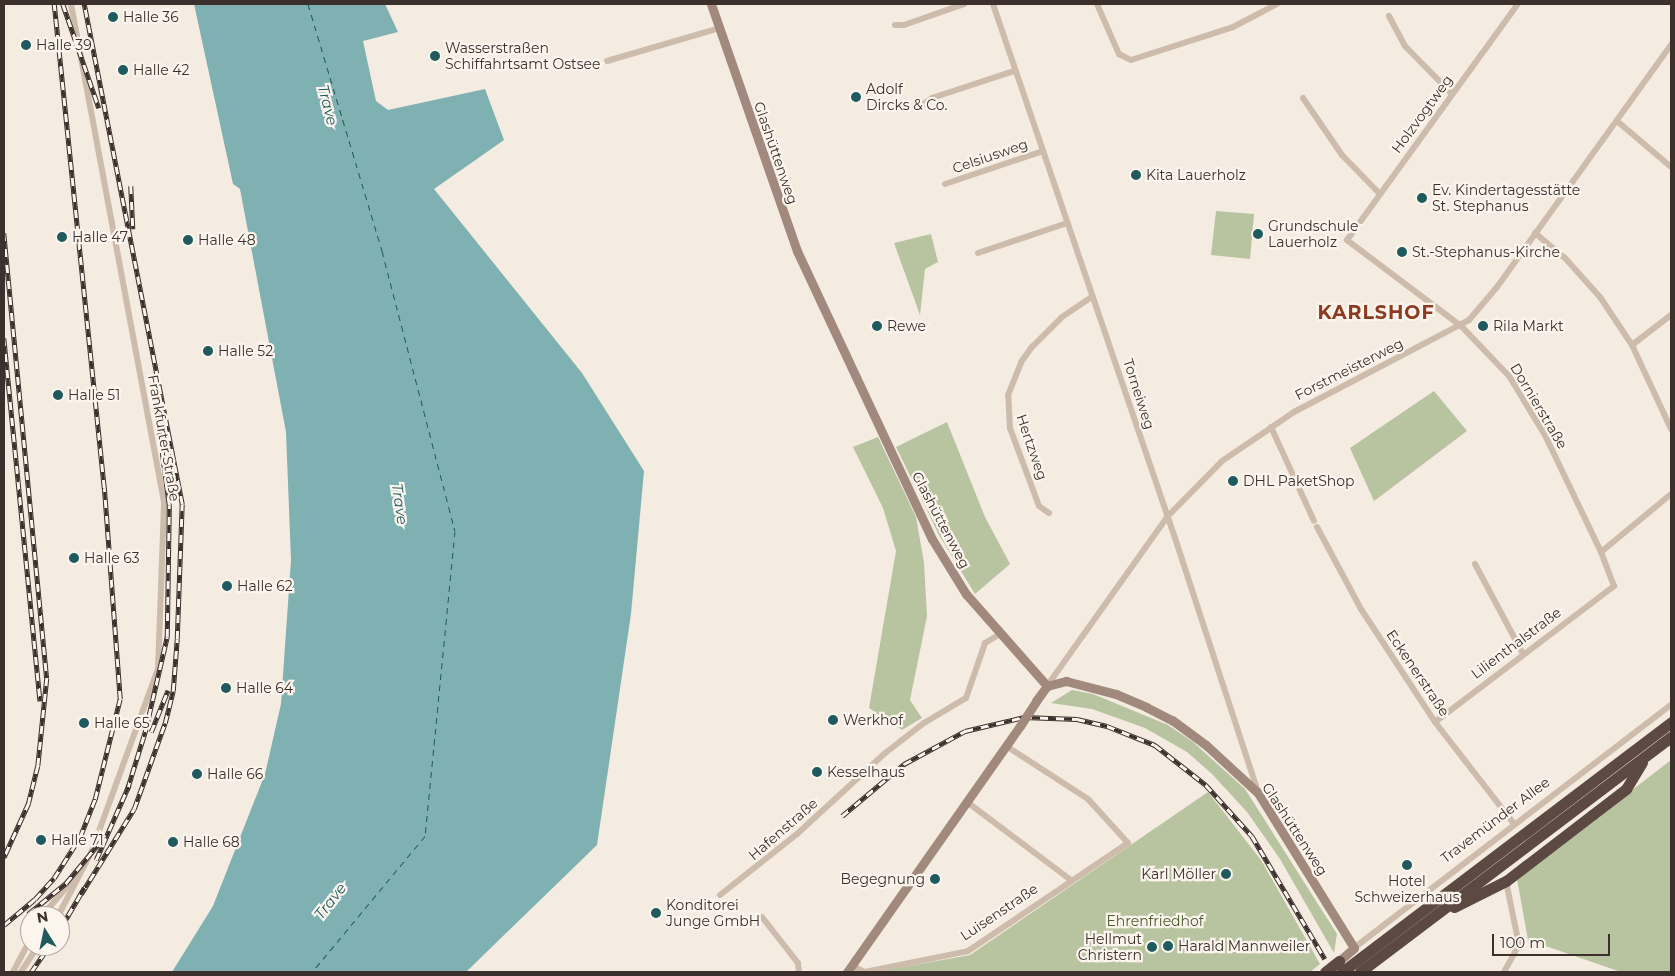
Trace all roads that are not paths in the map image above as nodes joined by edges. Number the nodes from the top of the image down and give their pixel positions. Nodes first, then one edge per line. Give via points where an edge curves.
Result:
1 (71, 4) edge
2 (711, 4) edge
3 (964, 4) edge
4 (993, 4) edge
5 (1097, 4) edge
6 (1277, 4) edge
7 (1518, 4) edge
8 (1389, 16) dead end
9 (895, 25) dead end
10 (720, 28) junction
11 (1671, 45) edge
12 (606, 61) dead end
13 (1014, 70) junction
14 (1452, 94) junction
15 (1304, 98) dead end
16 (924, 104) dead end
17 (1617, 121) junction
18 (1043, 151) junction
19 (1671, 167) edge
20 (945, 184) dead end
21 (1379, 194) junction
22 (1067, 223) junction
23 (1535, 233) junction
24 (1347, 240) joint
25 (978, 253) dead end
26 (1093, 296) junction
27 (1671, 315) edge
28 (1461, 326) junction
29 (1632, 346) junction
30 (1271, 427) junction
31 (1671, 428) edge
32 (1671, 494) edge
33 (1049, 513) dead end
34 (1168, 516) junction
35 (1601, 552) junction
36 (1476, 564) dead end
37 (1614, 586) joint
38 (1000, 634) junction
39 (1523, 654) junction
40 (1047, 686) junction
41 (1671, 705) edge
42 (1435, 722) junction
43 (1671, 722) edge
44 (1671, 737) edge
45 (1006, 746) junction
46 (1646, 756) junction
47 (1258, 793) junction
48 (967, 802) junction
49 (1514, 824) junction
50 (82, 870) junction
51 (1071, 880) junction
52 (1506, 881) junction
53 (720, 895) dead end
54 (51, 906) edge
55 (63, 906) edge
56 (762, 917) dead end
57 (1425, 922) junction
58 (1354, 948) junction
59 (22, 956) edge
60 (31, 956) edge
61 (1340, 967) edge
62 (850, 969) edge
63 (13, 972) edge
64 (21, 972) edge
65 (799, 972) edge
66 (1325, 972) edge
67 (1360, 972) edge
68 (1373, 972) edge
69 (1504, 972) edge

1 - 50 street, Frankfurter Straße via 164,502 158,669 113,799
2 - 10 street, Glashüttenweg
3 - 9 street via 904,25
4 - 13 street, Torneiweg
5 - 6 street via 1120,54 1131,60 1233,27
7 - 14 street, Holzvogtweg
8 - 14 street via 1405,46
10 - 12 street
10 - 38 street, Glashüttenweg via 800,259 932,539 966,594
11 - 17 street, Forstmeisterweg
13 - 16 street
13 - 18 street, Torneiweg
14 - 21 street, Holzvogtweg
15 - 21 street via 1342,155
17 - 19 street
17 - 23 street, Forstmeisterweg
18 - 20 street, Celsiusweg
18 - 22 street, Torneiweg
21 - 24 street, Holzvogtweg
22 - 25 street
22 - 26 street, Torneiweg
23 - 28 street, Forstmeisterweg via 1497,287
23 - 29 street via 1565,258 1600,297
24 - 28 street, Dornierstraße
26 - 33 street, Hertzweg via 1053,324 1032,347 1021,362 1008,394 1010,428 1040,506
26 - 34 street, Torneiweg
27 - 29 street
28 - 30 street, Forstmeisterweg via 1319,398
28 - 35 street, Dornierstraße via 1509,376 1546,437
29 - 31 street
30 - 34 street, Forstmeisterweg via 1222,461
30 - 42 street, Eckenerstraße via 1316,524 1361,609
32 - 35 street
34 - 40 street, Forstmeisterweg
34 - 47 street, Torneiweg
35 - 37 street, Dornierstraße
36 - 39 street
37 - 39 street, Lilienthalstraße
38 - 40 street, Glashüttenweg
38 - 53 street, Hafenstraße via 985,643 966,698 924,723 884,754 797,834
39 - 42 street, Lilienthalstraße
40 - 45 street, Luisenstraße, bridge
40 - 47 street, Glashüttenweg via 1066,681 1116,694 1146,706 1206,745
41 - 49 street, Travemünder Allee
42 - 49 street, Eckenerstraße
43 - 61 highway, Travemünder Allee
44 - 46 highway
45 - 48 street, Luisenstraße
45 - 51 street, Luisenstraße via 1088,799 1128,843
46 - 52 highway via 1626,789
46 - 57 highway
47 - 58 street, Glashüttenweg
48 - 51 street
48 - 62 street, Luisenstraße
49 - 58 street, Travemünder Allee
50 - 54 street, Frankfurter Straße
50 - 55 street, Frankfurter Straße
51 - 62 street, Luisenstraße via 968,951 865,972
52 - 57 highway
52 - 69 street via 1519,945
56 - 65 street via 798,963
57 - 67 highway
57 - 68 highway
58 - 61 street, Travemünder Allee
59 - 63 street
60 - 64 street
61 - 66 highway

